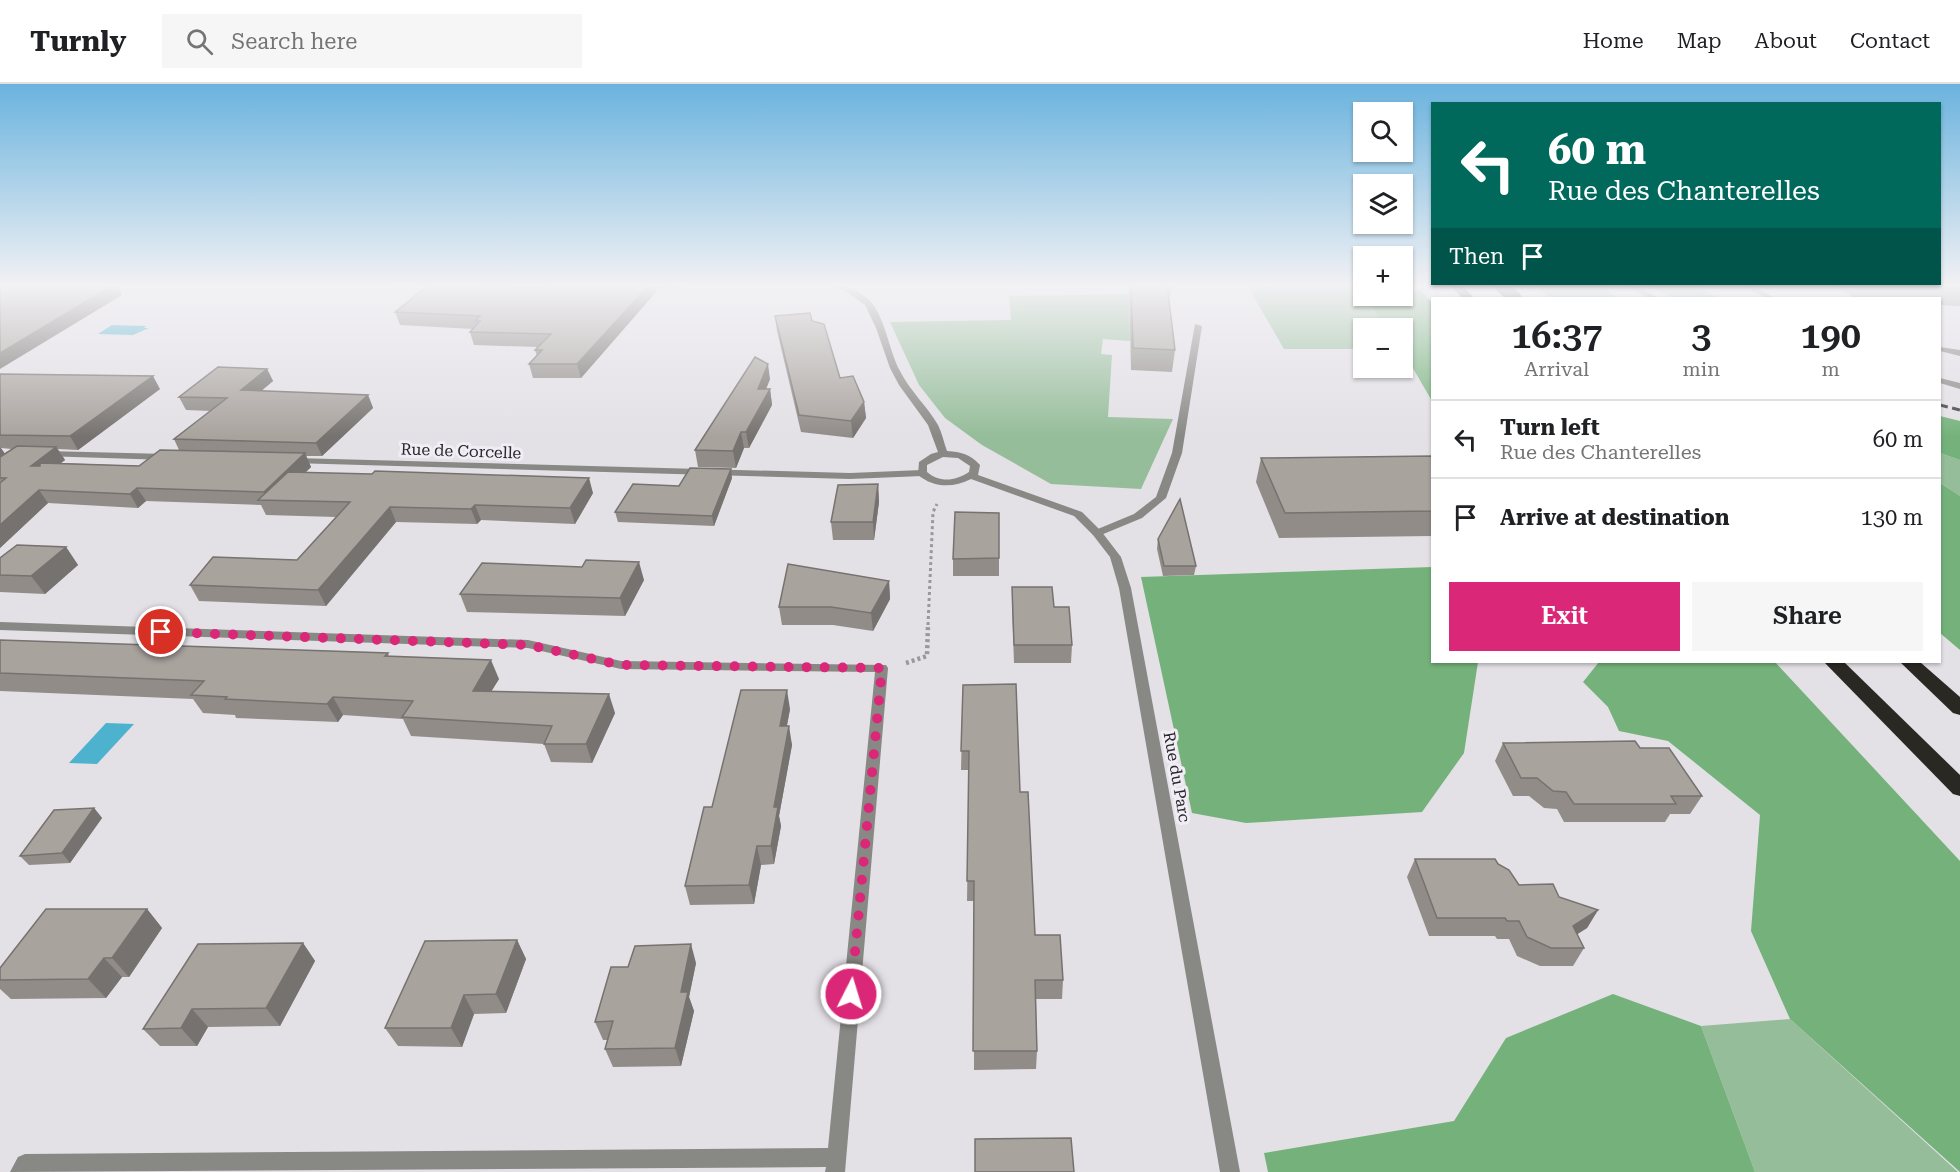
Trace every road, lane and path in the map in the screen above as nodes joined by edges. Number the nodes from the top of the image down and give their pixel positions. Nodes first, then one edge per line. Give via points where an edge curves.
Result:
1 (882, 335) edge
2 (1197, 335) edge
3 (1941, 349) edge
4 (1960, 353) edge
5 (1941, 381) edge
6 (1960, 386) edge
7 (35, 453) edge
8 (944, 454) junction
9 (175, 458) edge
10 (280, 461) edge
11 (922, 473) junction
12 (971, 476) junction
13 (950, 483) junction
14 (1097, 533) junction
15 (0, 626) edge
16 (1834, 663) edge
17 (1910, 663) edge
18 (882, 668) junction
19 (1960, 708) edge
20 (1960, 788) edge
21 (835, 1165) edge
22 (204, 1167) edge
23 (20, 1172) edge
24 (1230, 1172) edge

1 - 8 street via 894,368 933,425
2 - 14 street via 1178,453 1161,498 1138,516
3 - 4 street
5 - 6 street
7 - 9 street
8 - 11 street via 927,459 922,464
8 - 12 street via 971,460 975,468
10 - 11 street, Rue de Corcelle via 850,476
11 - 13 street via 933,481
12 - 13 street
12 - 14 street, Rue du Parc via 1078,514
13 - 18 path via 933,512 927,656
14 - 24 street, Rue du Parc via 1115,557 1125,588
15 - 18 street via 528,645 621,665
16 - 20 highway
17 - 19 highway
18 - 21 street
21 - 22 street
22 - 23 street via 25,1164

